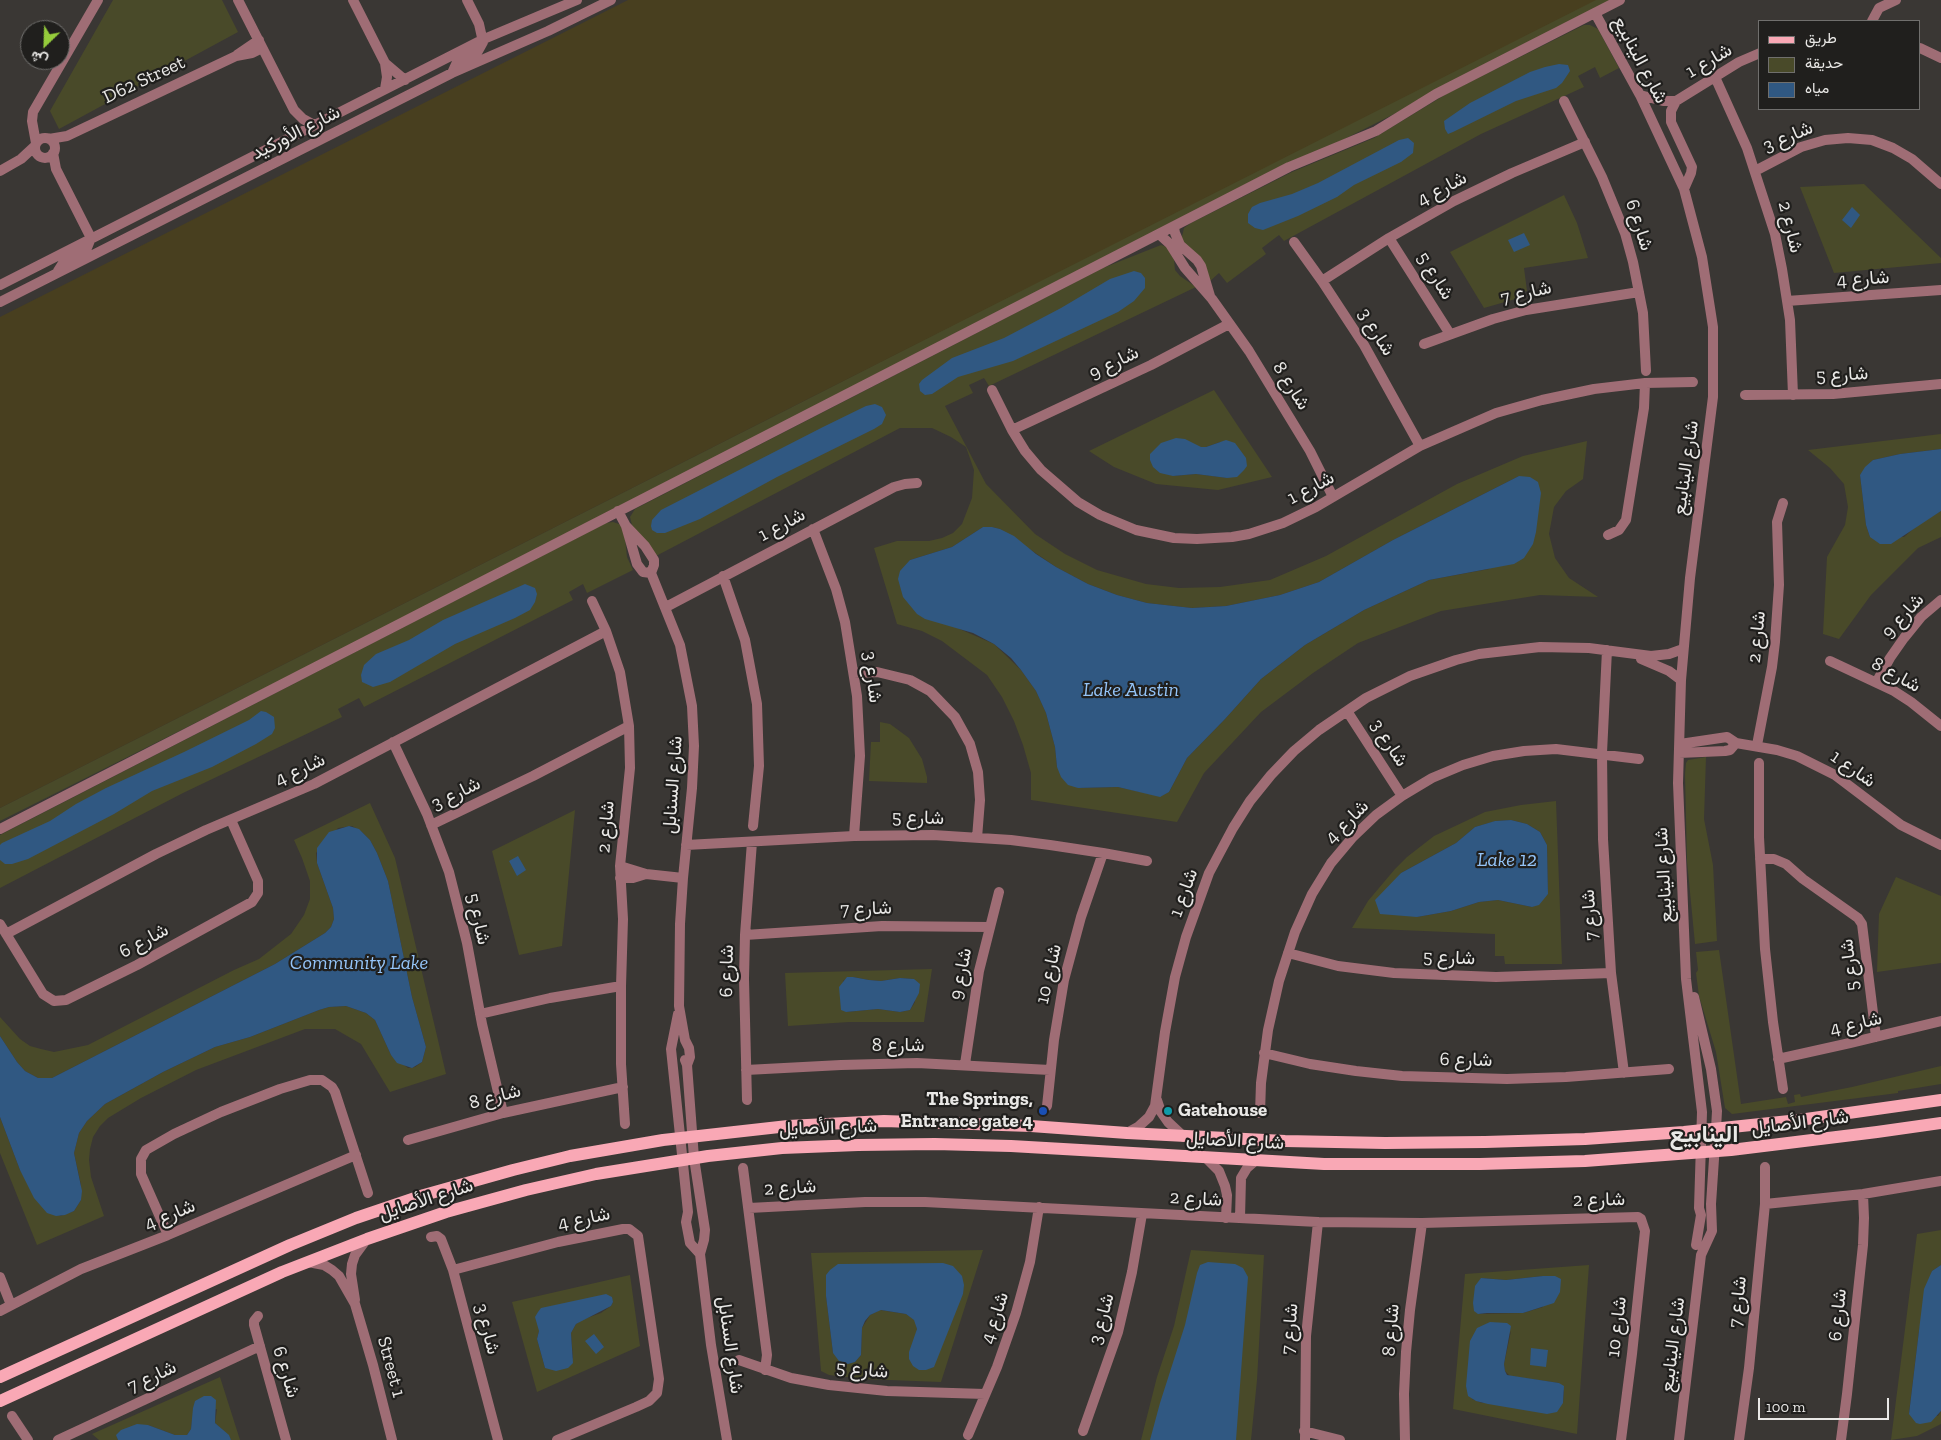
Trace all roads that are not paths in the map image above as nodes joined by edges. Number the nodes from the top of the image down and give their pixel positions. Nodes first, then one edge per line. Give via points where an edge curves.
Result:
1 (98, 0) edge
2 (238, 0) edge
3 (353, 0) edge
4 (467, 0) edge
5 (611, 0) edge
6 (1620, 0) edge
7 (1896, 0) edge
8 (572, 1) edge
9 (1595, 13) junction
10 (1873, 20) edge
11 (484, 39) junction
12 (260, 44) junction
13 (1921, 48) edge
14 (1758, 54) edge
15 (1941, 58) edge
16 (385, 63) junction
17 (452, 73) junction
18 (1715, 77) junction
19 (405, 80) junction
20 (385, 89) junction
21 (1640, 95) junction
22 (1564, 100) dead end
23 (1676, 101) junction
24 (294, 110) junction
25 (314, 125) junction
26 (34, 126) junction
27 (67, 136) junction
28 (294, 136) junction
29 (48, 138) junction
30 (1585, 142) junction
31 (36, 144) junction
32 (48, 154) junction
33 (21, 159) junction
34 (0, 171) edge
35 (1755, 171) junction
36 (1941, 184) edge
37 (1684, 189) junction
38 (1174, 227) junction
39 (1159, 234) junction
40 (91, 238) junction
41 (1389, 238) junction
42 (1294, 242) dead end
43 (1191, 254) junction
44 (1180, 261) junction
45 (58, 272) junction
46 (1203, 274) junction
47 (1193, 279) junction
48 (1322, 281) junction
49 (0, 285) edge
50 (1941, 290) edge
51 (1639, 292) junction
52 (1212, 299) junction
53 (1787, 301) junction
54 (0, 302) edge
55 (1229, 324) junction
56 (1450, 334) junction
57 (1424, 344) dead end
58 (1646, 371) dead end
59 (1693, 382) dead end
60 (1645, 383) junction
61 (1941, 384) edge
62 (992, 390) dead end
63 (1745, 395) dead end
64 (1793, 395) junction
65 (1012, 430) junction
66 (1420, 446) junction
67 (917, 483) dead end
68 (1333, 497) junction
69 (1783, 503) dead end
70 (618, 512) junction
71 (626, 526) junction
72 (813, 529) junction
73 (1608, 535) dead end
74 (645, 546) junction
75 (633, 554) junction
76 (651, 573) junction
77 (723, 576) junction
78 (1941, 600) edge
79 (592, 601) dead end
80 (666, 607) junction
81 (606, 630) junction
82 (1684, 649) junction
83 (1607, 650) junction
84 (1626, 653) junction
85 (1830, 662) dead end
86 (854, 673) junction
87 (1681, 680) junction
88 (1877, 681) junction
89 (1347, 711) junction
90 (629, 726) junction
91 (1941, 726) edge
92 (393, 742) junction
93 (1757, 745) junction
94 (1680, 749) junction
95 (1602, 753) junction
96 (1639, 758) dead end
97 (1759, 763) dead end
98 (1402, 796) junction
99 (231, 820) junction
100 (431, 825) junction
101 (753, 826) dead end
102 (0, 829) edge
103 (854, 836) junction
104 (977, 838) junction
105 (752, 842) junction
106 (686, 845) junction
107 (1941, 845) edge
108 (1104, 852) junction
109 (1760, 859) junction
110 (1147, 861) dead end
111 (620, 866) junction
112 (646, 874) junction
113 (620, 878) junction
114 (683, 878) junction
115 (999, 892) dead end
116 (0, 924) edge
117 (989, 927) junction
118 (6, 934) junction
119 (745, 935) junction
120 (1686, 952) junction
121 (1288, 953) junction
122 (1611, 973) junction
123 (621, 986) junction
124 (679, 1006) junction
125 (480, 1014) junction
126 (1941, 1021) edge
127 (1876, 1037) junction
128 (672, 1040) junction
129 (685, 1040) junction
130 (1264, 1053) junction
131 (1778, 1059) junction
132 (965, 1064) junction
133 (1669, 1069) dead end
134 (746, 1070) junction
135 (1050, 1070) junction
136 (1624, 1073) junction
137 (622, 1087) junction
138 (1784, 1089) dead end
139 (747, 1100) dead end
140 (1157, 1100) junction
141 (1941, 1100) edge
142 (1048, 1106) dead end
143 (503, 1112) junction
144 (1260, 1113) dead end
145 (1941, 1123) edge
146 (625, 1124) dead end
147 (1716, 1129) junction
148 (1701, 1131) junction
149 (1127, 1133) junction
150 (686, 1137) junction
151 (1184, 1137) junction
152 (408, 1140) dead end
153 (1715, 1151) junction
154 (1700, 1152) junction
155 (356, 1155) junction
156 (1206, 1158) junction
157 (688, 1159) junction
158 (1255, 1161) junction
159 (1766, 1167) dead end
160 (743, 1168) dead end
161 (1941, 1181) edge
162 (1224, 1183) junction
163 (1240, 1183) junction
164 (368, 1193) dead end
165 (1863, 1194) junction
166 (1765, 1204) junction
167 (1039, 1207) junction
168 (749, 1208) junction
169 (1699, 1208) junction
170 (1711, 1209) junction
171 (1142, 1214) junction
172 (1223, 1218) junction
173 (1240, 1218) junction
174 (1641, 1219) joint
175 (1318, 1222) junction
176 (1422, 1223) junction
177 (168, 1235) junction
178 (431, 1237) dead end
179 (367, 1239) junction
180 (1699, 1250) junction
181 (698, 1252) junction
182 (307, 1262) junction
183 (453, 1270) junction
184 (0, 1277) edge
185 (355, 1304) junction
186 (11, 1305) junction
187 (0, 1311) edge
188 (258, 1316) dead end
189 (260, 1346) junction
190 (739, 1360) dead end
191 (765, 1370) junction
192 (0, 1377) edge
193 (986, 1394) junction
194 (0, 1401) edge
195 (12, 1416) dead end
196 (1083, 1430) dead end
197 (968, 1435) dead end
198 (1304, 1435) edge
199 (28, 1440) edge
200 (58, 1440) edge
201 (286, 1440) edge
202 (392, 1440) edge
203 (498, 1440) edge
204 (557, 1440) edge
205 (727, 1440) edge
206 (1340, 1440) edge
207 (1405, 1440) edge
208 (1620, 1440) edge
209 (1679, 1440) edge
210 (1739, 1440) edge
211 (1841, 1440) edge

1 - 26 street via 33,112
2 - 12 street
3 - 16 street
4 - 11 street
5 - 17 street, شارع الأوركيد
6 - 9 street
7 - 10 street via 1879,8
8 - 11 street, شارع الأوركيد
9 - 21 street, شارع الينابيع
9 - 38 street via 1436,94 1376,131 1289,167
11 - 17 street via 478,51 457,62
11 - 19 street, شارع الأوركيد
12 - 24 street
12 - 27 street, D62 Street via 252,53 236,56
13 - 15 street
14 - 18 street, شارع 1
16 - 19 street
16 - 20 street
17 - 45 street, شارع الأوركيد
18 - 23 street, شارع 1
18 - 35 street, شارع 2
19 - 20 street, شارع الأوركيد
20 - 25 street, شارع الأوركيد
21 - 23 street, شارع 1 via 1663,102
21 - 37 street, شارع الينابيع
22 - 30 street, شارع 6
23 - 37 street, شارع 1 via 1671,111 1672,122 1692,167
24 - 25 street
24 - 28 street
25 - 28 street, شارع الأوركيد
26 - 29 street
26 - 31 street
27 - 29 street, D62 Street
27 - 32 street, D62 Street
28 - 40 street, شارع الأوركيد
29 - 31 street via 40,139
29 - 32 street via 54,143
30 - 41 street, شارع 4 via 1481,188
30 - 51 street, شارع 6 via 1617,210
31 - 32 street via 36,152
31 - 33 street
32 - 33 street
32 - 40 street
33 - 34 street
35 - 36 street, شارع 3 via 1801,148 1825,140 1848,138 1872,140 1893,148 1912,158
35 - 53 street, شارع 2 via 1775,234
37 - 82 street, شارع الينابيع via 1707,283 1714,362 1710,431 1694,541
38 - 39 street
38 - 43 street, شارع 8 via 1180,244
39 - 44 street via 1170,244
39 - 70 street
40 - 45 street via 87,248 65,260
40 - 49 street, شارع الأوركيد
41 - 48 street, شارع 4
41 - 56 street, شارع 5
42 - 48 street, شارع 3
43 - 44 street
43 - 46 street, شارع 8
44 - 47 street via 1180,272
45 - 54 street, شارع الأوركيد
46 - 47 street
46 - 52 street, شارع 8
47 - 52 street, شارع 8
48 - 66 street, شارع 3 via 1379,370
50 - 53 street, شارع 4
51 - 56 street, شارع 7 via 1526,310
51 - 58 street, شارع 6
52 - 55 street, شارع 8
53 - 64 street, شارع 2
55 - 65 street, شارع 9 via 1151,365
55 - 68 street, شارع 8 via 1288,414
56 - 57 street, شارع 7
59 - 60 street, شارع 1
60 - 66 street, شارع 1 via 1542,400 1476,421
60 - 73 street via 1626,520 1619,530
61 - 64 street, شارع 5
62 - 65 street, شارع 1
63 - 64 street, شارع 5
65 - 68 street, شارع 1 via 1041,470 1078,502 1112,521 1152,534 1197,540 1249,534 1283,523
66 - 68 street, شارع 1
67 - 72 street, شارع 1 via 894,487
69 - 93 street, شارع 2 via 1777,522 1776,633
70 - 71 street, شارع السنابل
70 - 102 street
71 - 74 street, شارع السنابل
71 - 75 street, شارع السنابل
72 - 77 street, شارع 1
72 - 86 street, شارع 3 via 836,589
74 - 75 street via 638,547
74 - 76 street, شارع السنابل via 654,560
75 - 76 street, شارع السنابل via 641,570
76 - 80 street, شارع السنابل
77 - 80 street, شارع 1
77 - 101 street via 746,640 757,704 759,766
78 - 88 street, شارع 9 via 1904,638
79 - 81 street, شارع 2
80 - 106 street, شارع السنابل via 683,658 692,706 693,767
81 - 90 street, شارع 2 via 620,672
81 - 92 street, شارع 4
82 - 84 street, شارع 1 via 1659,656
82 - 87 street, شارع الينابيع
83 - 84 street, شارع 1
83 - 89 street, شارع 1 via 1540,647 1479,654 1410,676
83 - 95 street
84 - 87 street, شارع 1 via 1656,664
85 - 88 street, شارع 8
86 - 103 street, شارع 3 via 860,756
86 - 104 street via 877,672 910,680 930,691 956,717 970,744 978,772 980,806
87 - 94 street, شارع الينابيع
88 - 91 street, شارع 8 via 1912,702
89 - 98 street, شارع 3
89 - 140 street, شارع 1 via 1294,751 1271,775 1232,828 1209,873 1175,977
90 - 100 street, شارع 3
90 - 111 street, شارع 2 via 630,768
92 - 99 street, شارع 4 via 314,784
92 - 100 street, شارع 5
93 - 94 street, شارع 1 via 1736,743 1725,751
93 - 107 street, شارع 1 via 1816,765 1852,786 1902,825
94 - 120 street, شارع الينابيع via 1680,842
95 - 96 street, شارع 4
95 - 98 street, شارع 4 via 1548,750 1493,756 1448,771
95 - 122 street, شارع 7
97 - 109 street
98 - 121 street, شارع 4 via 1364,827 1331,863 1304,910
99 - 118 street, شارع 4 via 106,879
99 - 118 street, شارع 6 via 258,881 256,898 248,906 137,965 66,1000 54,1001 43,994
100 - 125 street, شارع 5 via 459,910
103 - 104 street, شارع 5
103 - 105 street, شارع 5
104 - 108 street, شارع 5
105 - 106 street, شارع 5
105 - 119 street, شارع 6
106 - 114 street, شارع السنابل
108 - 110 street, شارع 5
108 - 135 street, شارع 10 via 1070,956
109 - 127 street, شارع 5 via 1774,859 1786,864 1862,924
109 - 131 street via 1765,949
111 - 112 street
111 - 113 street, شارع 2
112 - 113 street
112 - 114 street
113 - 123 street, شارع 2 via 623,919
114 - 124 street, شارع السنابل
115 - 117 street, شارع 9
116 - 118 street, شارع 6
117 - 119 street, شارع 7 via 882,926
117 - 132 street, شارع 9
119 - 134 street, شارع 6
120 - 147 street, شارع الينابيع via 1712,1076
120 - 148 street, شارع الينابيع via 1687,992 1702,1112
121 - 122 street, شارع 5 via 1338,966 1394,974 1496,977
121 - 130 street, شارع 4 via 1272,1007
122 - 136 street, شارع 7
123 - 125 street
123 - 137 street, شارع 2
124 - 128 street, شارع السنابل
124 - 129 street, شارع السنابل
125 - 143 street, شارع 5
126 - 127 street, شارع 4
127 - 131 street, شارع 4
128 - 129 street
128 - 150 street, شارع السنابل via 671,1053
129 - 150 street, شارع السنابل via 689,1052
130 - 136 street, شارع 6 via 1356,1072 1402,1076 1507,1078
130 - 144 street, شارع 4
131 - 138 street
132 - 134 street, شارع 8 via 888,1063
132 - 135 street, شارع 8
133 - 136 street, شارع 6
134 - 139 street, شارع 6
135 - 142 street, شارع 10
137 - 143 street, شارع 8
137 - 146 street, شارع 2
140 - 149 street, شارع 1 via 1149,1117
140 - 151 street via 1168,1122
141 - 147 main road, شارع الأصايل
143 - 152 street, شارع 8
145 - 153 main road, شارع الأصايل
147 - 148 main road, شارع الأصايل
147 - 153 street, شارع الينابيع
148 - 151 main road, شارع الأصايل via 1485,1142 1385,1143
148 - 154 street, شارع الينابيع
149 - 150 main road, شارع الأصايل via 884,1121 788,1126
149 - 151 main road, شارع الأصايل
150 - 157 street, شارع السنابل
150 - 192 main road, شارع الأصايل via 541,1163 390,1206 290,1244
153 - 154 main road, شارع الأصايل
153 - 170 street, شارع الينابيع
154 - 158 main road, شارع الأصايل via 1585,1161 1480,1164
154 - 169 street, شارع الينابيع
155 - 164 street
155 - 177 street, شارع 4
155 - 177 street via 335,1092 322,1080 310,1080 280,1089 221,1112 150,1147 141,1158 140,1174
156 - 157 main road, شارع الأصايل via 935,1144 782,1148
156 - 158 main road, شارع الأصايل
156 - 162 street via 1216,1166
157 - 179 main road, شارع الأصايل via 596,1174 526,1190 446,1212
157 - 181 street, شارع السنابل via 688,1212
157 - 181 street, شارع السنابل via 705,1230
158 - 163 street via 1243,1172
159 - 166 street, شارع 7
160 - 168 street
161 - 165 street
162 - 163 street
162 - 172 street
163 - 173 street
165 - 166 street
165 - 211 street, شارع 6 via 1864,1238
166 - 210 street, شارع 7
167 - 168 street, شارع 2 via 864,1202
167 - 171 street, شارع 2
167 - 193 street, شارع 4 via 1030,1262 1016,1313
168 - 191 street via 767,1355
169 - 170 street
169 - 180 street, شارع الينابيع via 1694,1236
170 - 180 street, شارع الينابيع via 1712,1231
171 - 172 street, شارع 2
171 - 196 street, شارع 3 via 1132,1272 1112,1351
172 - 173 street, شارع 2
173 - 175 street, شارع 2
174 - 176 street, شارع 2 via 1630,1216
174 - 208 street, شارع 10 via 1644,1231 1642,1266
175 - 176 street, شارع 2
175 - 198 street, شارع 7 via 1306,1336
176 - 207 street, شارع 8 via 1408,1335
177 - 186 street, شارع 4 via 82,1269
178 - 183 street, شارع 3 via 437,1236 441,1240
179 - 182 main road, شارع الأصايل
179 - 185 street via 352,1264
180 - 209 street, شارع الينابيع
181 - 205 street, شارع السنابل
182 - 185 street via 332,1270
182 - 194 main road, شارع الأصايل
183 - 203 street, شارع 3
183 - 204 street, شارع 4 via 558,1242 623,1228 634,1231 640,1241 659,1389 654,1397 636,1407
184 - 186 street
185 - 202 street, Street 1
186 - 187 street, شارع 4
188 - 189 street, شارع 6 via 254,1323
189 - 200 street, شارع 7
189 - 201 street, شارع 6
190 - 191 street, شارع 5
191 - 193 street, شارع 5 via 812,1382 855,1388
193 - 197 street, شارع 4
195 - 199 street
198 - 206 street

